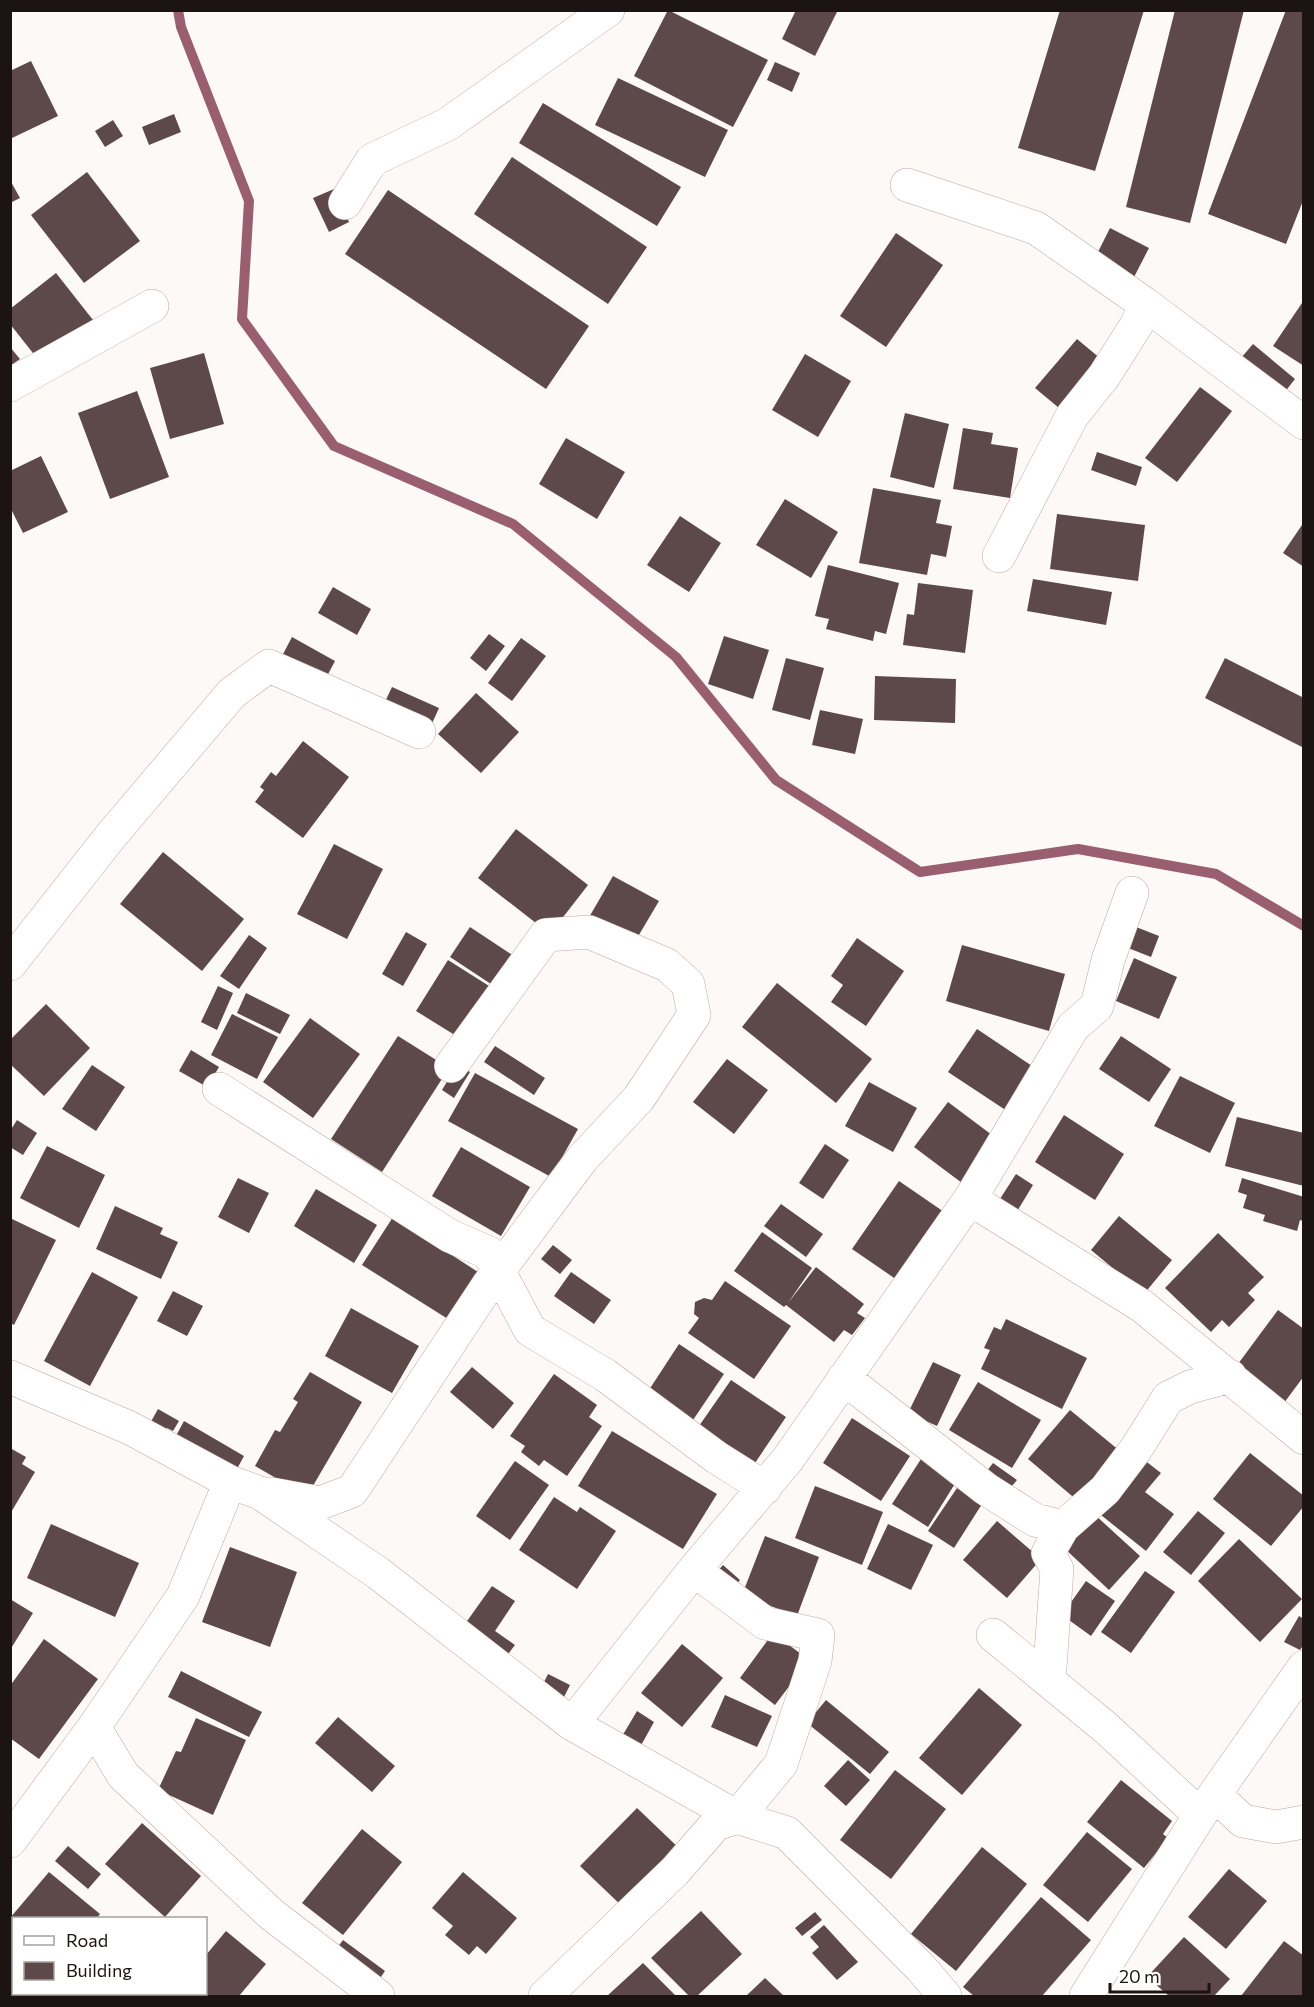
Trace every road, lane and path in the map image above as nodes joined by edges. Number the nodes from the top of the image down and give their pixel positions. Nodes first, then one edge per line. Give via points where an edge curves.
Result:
1 (608, 10) edge
2 (907, 186) dead end
3 (345, 203) dead end
4 (1145, 303) junction
5 (152, 306) dead end
6 (10, 385) edge
7 (1304, 423) edge
8 (999, 556) dead end
9 (419, 732) dead end
10 (1132, 893) dead end
11 (10, 964) edge
12 (451, 1066) dead end
13 (219, 1089) dead end
14 (970, 1199) junction
15 (500, 1269) junction
16 (1230, 1376) junction
17 (10, 1377) edge
18 (844, 1378) junction
19 (1304, 1438) edge
20 (230, 1482) junction
21 (765, 1488) junction
22 (260, 1493) junction
23 (1063, 1527) junction
24 (694, 1570) junction
25 (993, 1635) dead end
26 (1303, 1671) edge
27 (1048, 1681) junction
28 (572, 1724) junction
29 (94, 1727) junction
30 (1208, 1805) junction
31 (738, 1817) junction
32 (1304, 1822) edge
33 (10, 1841) edge
34 (378, 1996) edge
35 (545, 1996) edge
36 (945, 1996) edge
37 (1086, 1996) edge

1 - 3 street via 447,124 372,160
2 - 4 street via 1036,228
4 - 7 street
4 - 8 street via 1137,324 1104,376 1072,416
5 - 6 street
9 - 11 street via 269,666 232,693 110,837
10 - 14 street via 1108,960 1097,1006 1073,1027
12 - 15 street via 546,935 589,932 668,965 688,984 694,1015 639,1098 582,1159
13 - 15 street via 450,1236 489,1253
14 - 16 street via 1142,1306
14 - 18 street
15 - 21 street via 530,1330 605,1375
15 - 22 street via 352,1491 320,1503
16 - 19 street
16 - 23 street via 1190,1387 1168,1398 1105,1490
17 - 20 street via 130,1428
18 - 21 street
18 - 23 street via 986,1488 1035,1520
20 - 22 street
20 - 29 street via 183,1596
21 - 24 street
22 - 28 street via 378,1573
23 - 27 street via 1048,1552 1057,1569
24 - 28 street
24 - 31 street via 765,1623 818,1635 815,1661 781,1764
25 - 27 street
26 - 30 street
27 - 30 street
28 - 31 street
29 - 33 street
29 - 34 street via 123,1775 271,1914
30 - 32 street via 1243,1821 1276,1827
30 - 37 street
31 - 35 street via 716,1824 675,1871
31 - 36 street via 787,1833

